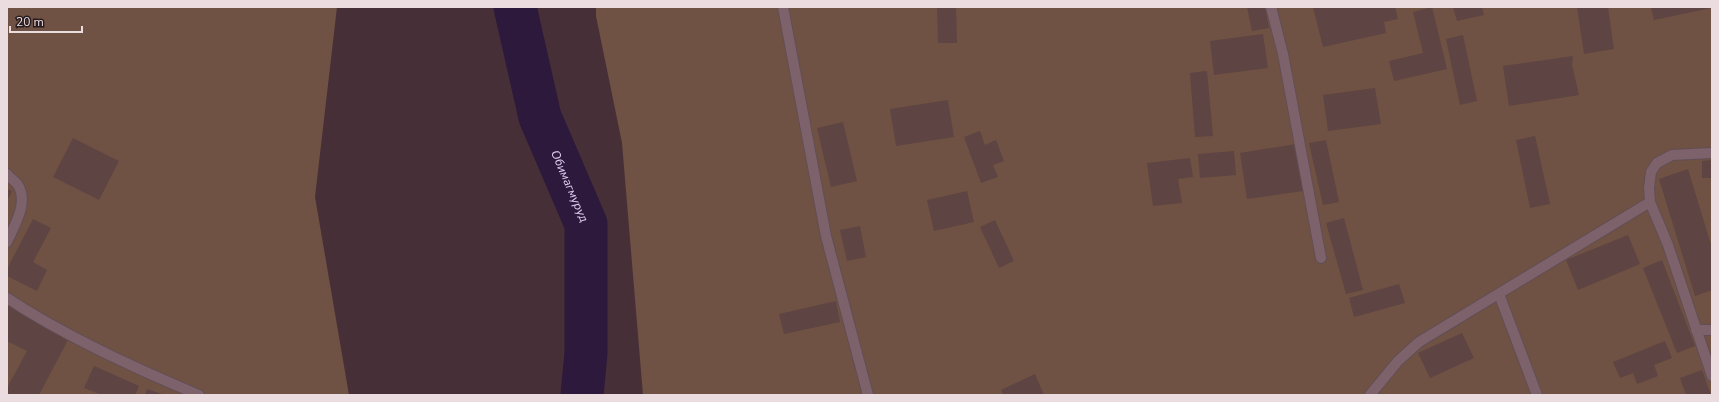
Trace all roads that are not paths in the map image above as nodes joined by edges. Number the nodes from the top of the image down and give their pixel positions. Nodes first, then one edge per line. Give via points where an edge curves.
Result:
1 (783, 7) edge
2 (1271, 7) edge
3 (1712, 153) edge
4 (7, 174) edge
5 (1650, 202) junction
6 (7, 242) edge
7 (1321, 258) dead end
8 (1499, 294) junction
9 (7, 298) edge
10 (1696, 330) junction
11 (1712, 330) edge
12 (1712, 376) edge
13 (199, 395) edge
14 (868, 395) edge
15 (1370, 395) edge
16 (1537, 395) edge

1 - 14 street via 826,236
2 - 7 street via 1283,54
3 - 5 street via 1672,155 1657,163 1652,172 1649,188
4 - 6 street via 18,186 23,198
5 - 8 street
5 - 10 street via 1668,245
8 - 15 street via 1419,342 1398,361
8 - 16 street
9 - 13 street via 108,354
10 - 11 street
10 - 12 street

